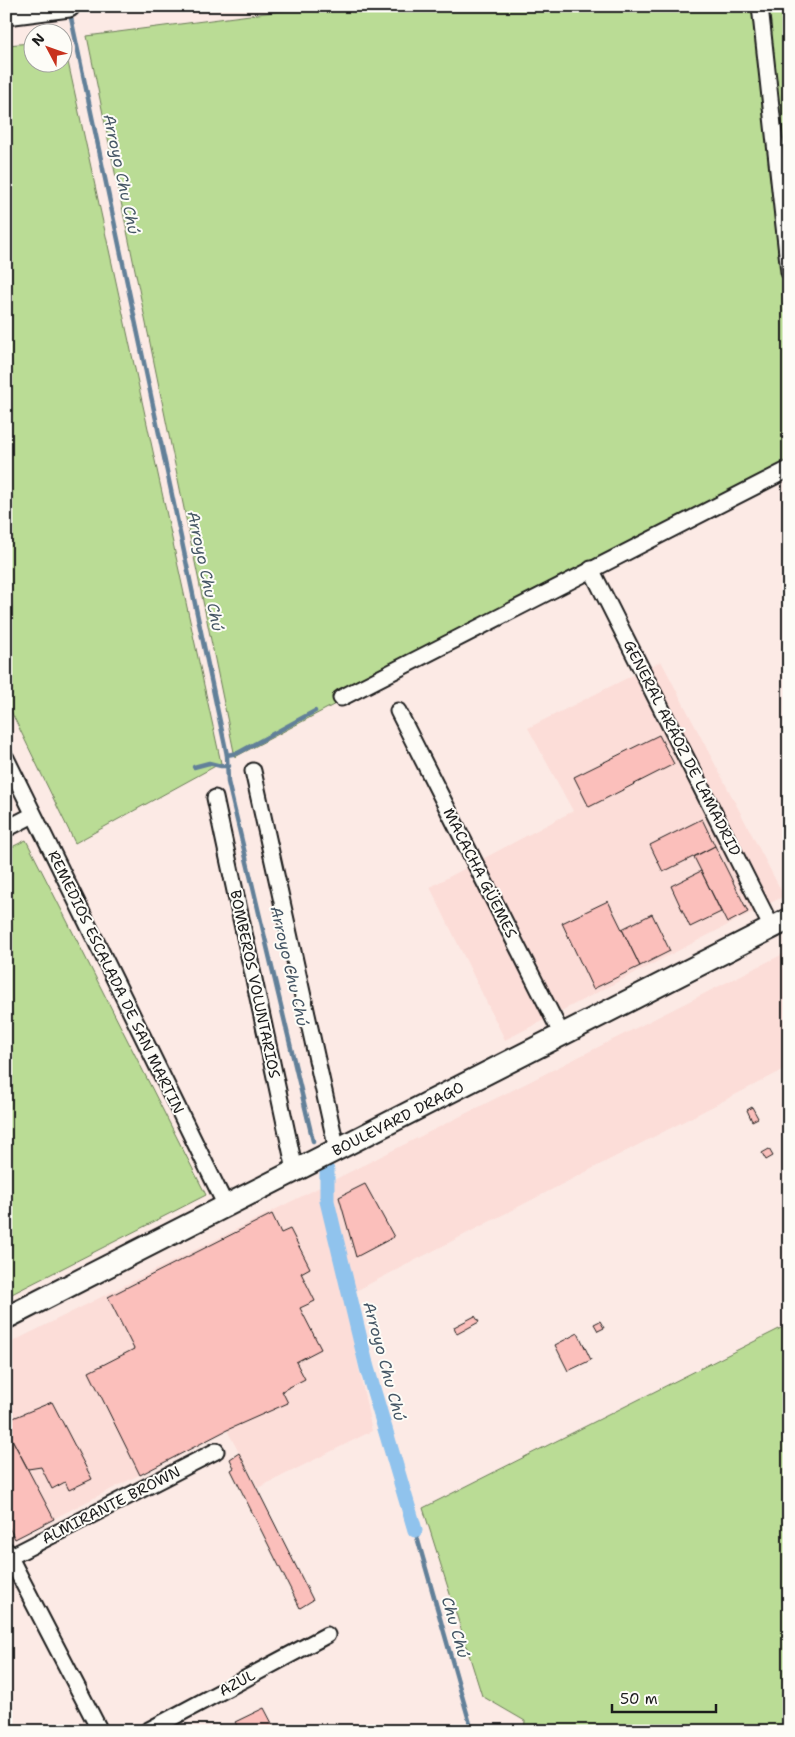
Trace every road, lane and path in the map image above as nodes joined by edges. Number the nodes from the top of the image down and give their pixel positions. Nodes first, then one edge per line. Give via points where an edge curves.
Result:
1 (760, 6) edge
2 (64, 7) edge
3 (6, 14) edge
4 (789, 272) edge
5 (789, 468) edge
6 (591, 568) junction
7 (341, 698) dead end
8 (398, 711) dead end
9 (6, 758) edge
10 (253, 771) dead end
11 (215, 798) dead end
12 (33, 815) junction
13 (6, 829) edge
14 (781, 923) edge
15 (562, 1035) junction
16 (334, 1151) junction
17 (301, 1168) junction
18 (226, 1206) junction
19 (6, 1318) edge
20 (216, 1451) dead end
21 (7, 1555) edge
22 (327, 1635) dead end
23 (100, 1731) edge
24 (147, 1731) edge

1 - 4 street
2 - 3 main road
5 - 6 street
6 - 7 street
6 - 14 street, GENERAL ARÁOZ DE LAMADRID
8 - 15 street, MACACHA GÜEMES
9 - 12 street, REMEDIOS ESCALADA DE SAN MARTIN
10 - 16 street
11 - 17 street, BOMBEROS VOLUNTARIOS
12 - 13 street
12 - 18 street, REMEDIOS ESCALADA DE SAN MARTIN
14 - 15 main road, BOULEVARD DRAGO
15 - 16 main road, BOULEVARD DRAGO
16 - 17 main road, BOULEVARD DRAGO
17 - 18 main road, BOULEVARD DRAGO
18 - 19 main road, BOULEVARD DRAGO
20 - 21 street, ALMIRANTE BROWN
21 - 23 street
22 - 24 street, AZUL

